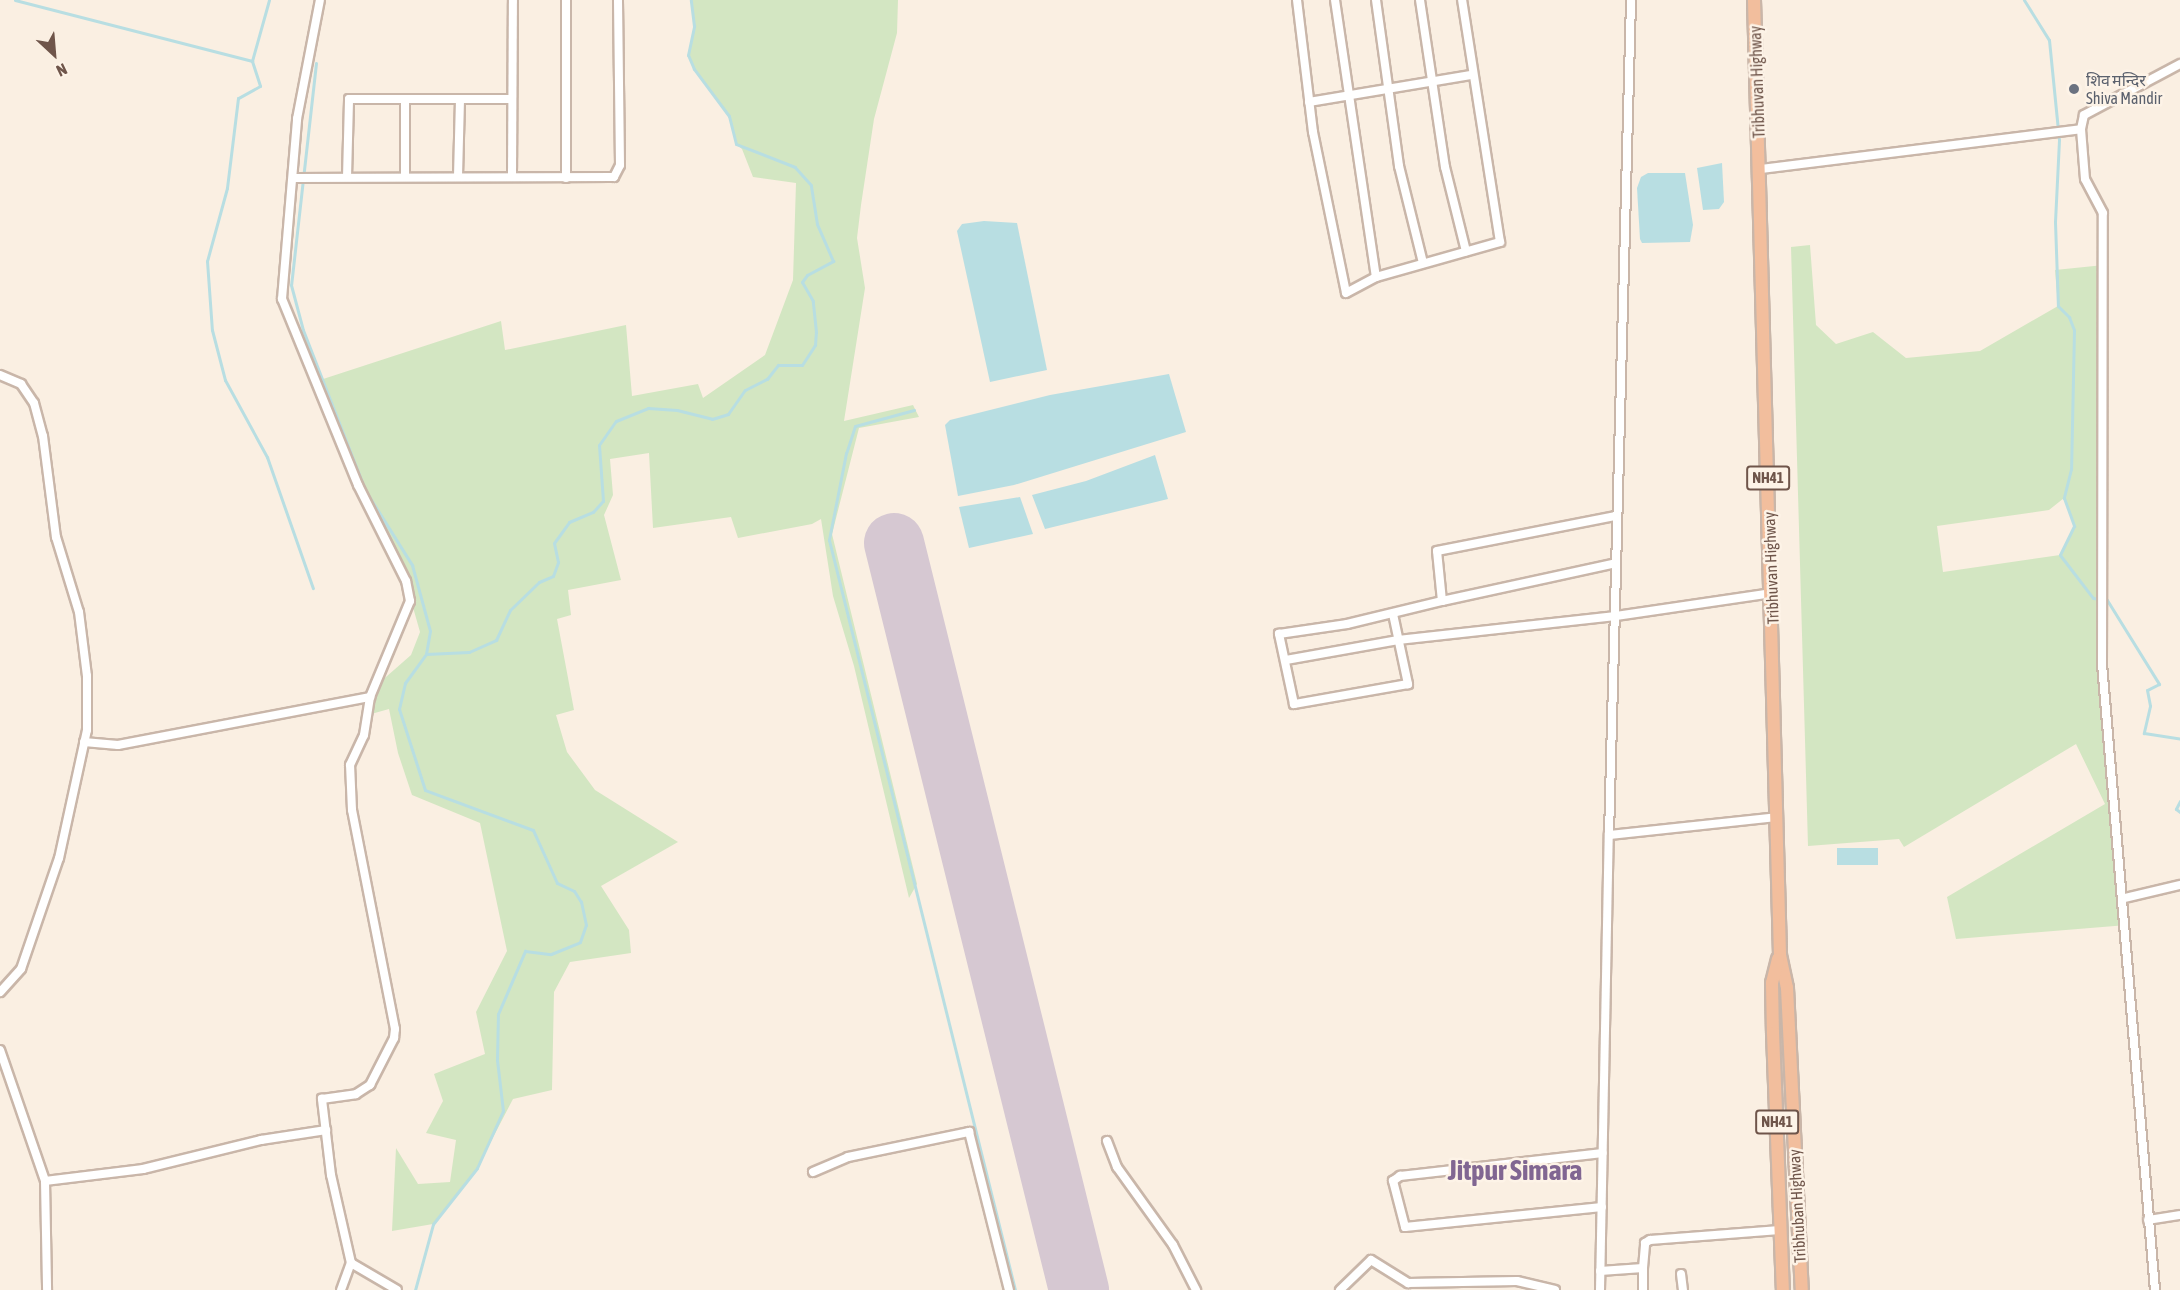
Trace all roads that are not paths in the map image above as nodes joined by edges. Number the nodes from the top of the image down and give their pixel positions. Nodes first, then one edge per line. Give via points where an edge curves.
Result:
1 (320, 0) edge
2 (513, 0) edge
3 (566, 0) edge
4 (618, 0) edge
5 (1297, 0) edge
6 (1335, 0) edge
7 (1376, 0) edge
8 (1420, 0) edge
9 (1462, 0) edge
10 (1631, 0) edge
11 (1754, 0) edge
12 (2180, 64) edge
13 (1471, 75) junction
14 (1431, 82) junction
15 (1389, 89) junction
16 (1346, 96) junction
17 (460, 99) junction
18 (512, 99) junction
19 (405, 100) junction
20 (1309, 102) junction
21 (2081, 129) junction
22 (1761, 169) junction
23 (405, 176) junction
24 (458, 176) junction
25 (296, 177) junction
26 (347, 177) junction
27 (512, 177) junction
28 (566, 178) junction
29 (1466, 251) junction
30 (1423, 263) junction
31 (1376, 277) junction
32 (0, 375) edge
33 (1615, 516) junction
34 (1616, 563) junction
35 (1772, 593) junction
36 (1442, 601) junction
37 (1393, 614) junction
38 (1616, 616) junction
39 (1398, 639) junction
40 (1286, 660) junction
41 (370, 697) junction
42 (84, 742) junction
43 (1777, 817) junction
44 (1609, 835) junction
45 (2180, 885) edge
46 (2125, 898) junction
47 (1780, 955) junction
48 (0, 992) edge
49 (0, 1050) edge
50 (326, 1130) junction
51 (1107, 1141) dead end
52 (1603, 1153) junction
53 (813, 1172) dead end
54 (45, 1181) junction
55 (1602, 1207) junction
56 (2180, 1215) edge
57 (2148, 1220) junction
58 (1780, 1230) junction
59 (351, 1263) junction
60 (1643, 1268) junction
61 (1600, 1271) junction
62 (1681, 1274) dead end
63 (47, 1289) edge
64 (1551, 1289) edge
65 (341, 1290) edge
66 (396, 1290) edge
67 (1009, 1290) edge
68 (1196, 1290) edge
69 (1340, 1290) edge
70 (1600, 1290) edge
71 (1643, 1290) edge
72 (1683, 1290) edge
73 (1783, 1290) edge
74 (1802, 1290) edge
75 (2156, 1290) edge

1 - 25 street via 297,119
2 - 18 street
3 - 28 street
4 - 28 street via 618,173 605,180
5 - 20 street
6 - 16 street
7 - 15 street
8 - 14 street
9 - 13 street
10 - 33 street
11 - 22 highway, Tribhuvan Highway / NH41
12 - 21 street via 2084,115
13 - 14 street
13 - 29 street via 1500,242
14 - 15 street
14 - 29 street via 1445,167
15 - 16 street
15 - 30 street via 1399,166
16 - 20 street
16 - 31 street
17 - 18 street
17 - 19 street
17 - 24 street
18 - 27 street
19 - 23 street
19 - 26 street via 349,99
20 - 31 street via 1343,287 1346,293
21 - 22 street
21 - 46 street via 2085,179 2103,213 2101,604 2106,728
22 - 35 highway, Tribhuvan Highway / NH41
23 - 24 street
23 - 26 street
24 - 27 street
25 - 26 street
25 - 41 street via 282,299 358,485 410,591 410,601
27 - 28 street
29 - 30 street
30 - 31 street
32 - 42 street via 21,384 34,403 43,436 56,537 72,581 83,643 87,676
33 - 34 street
33 - 36 street via 1437,551
34 - 36 street
34 - 38 street
35 - 38 street
35 - 43 highway, Tribhuvan Highway / NH41
36 - 37 street
37 - 39 street
37 - 40 street via 1279,634
38 - 39 street
38 - 44 street
39 - 40 street
39 - 40 street via 1408,684 1294,704
41 - 42 street via 118,745
41 - 50 street via 364,735 350,765 352,810 394,1012 394,1038 370,1085 356,1094 322,1099
42 - 48 street via 59,858 21,969
43 - 44 street
43 - 47 highway, Tribhuvan Highway / NH41
44 - 52 street
45 - 46 street
46 - 57 street
47 - 58 highway, Tribhuban Highway / NH41 via 1772,983
47 - 74 highway, Tribhuban Highway / NH41 via 1787,988
49 - 54 street
50 - 54 street via 261,1140 143,1168
50 - 59 street via 331,1175
51 - 68 street via 1117,1167 1173,1245
52 - 55 street
52 - 55 street via 1400,1176 1393,1181 1405,1227
53 - 67 street via 848,1157 969,1132
54 - 63 street
55 - 61 street
56 - 57 street
57 - 75 street
58 - 60 street via 1650,1240 1645,1243
58 - 73 highway, Tribhuban Highway / NH41
59 - 65 street
59 - 66 street
60 - 61 street
60 - 71 street
61 - 70 street
62 - 72 street
64 - 69 street via 1517,1281 1407,1283 1371,1260

